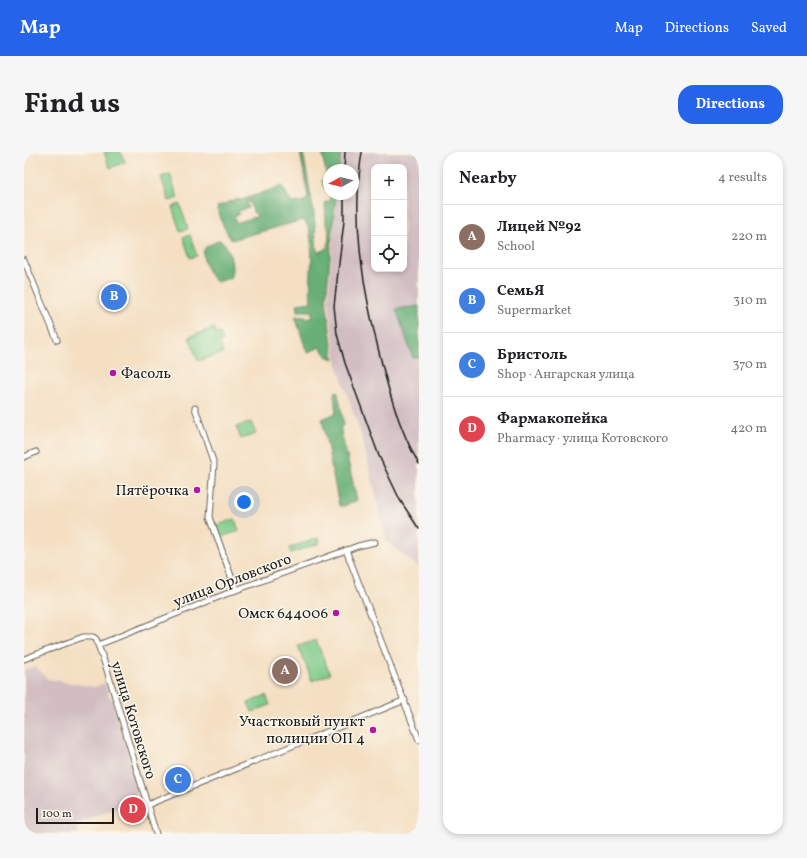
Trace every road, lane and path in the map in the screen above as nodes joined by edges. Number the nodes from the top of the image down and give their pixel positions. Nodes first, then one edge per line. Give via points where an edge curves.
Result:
1 (24, 260) edge
2 (57, 340) dead end
3 (195, 408) dead end
4 (36, 452) dead end
5 (24, 456) edge
6 (375, 542) dead end
7 (346, 550) junction
8 (236, 590) junction
9 (98, 644) junction
10 (24, 659) edge
11 (405, 700) junction
12 (419, 740) edge
13 (147, 805) junction
14 (156, 834) edge

1 - 2 street
3 - 8 street via 214,464 210,517
4 - 5 street
6 - 7 street, улица Орловского
7 - 8 street, улица Орловского
7 - 11 street
8 - 9 street, улица Орловского
9 - 10 street, улица Котовского via 93,637 83,637
9 - 13 street, улица Котовского
11 - 12 street
11 - 13 street
13 - 14 street, улица Котовского

